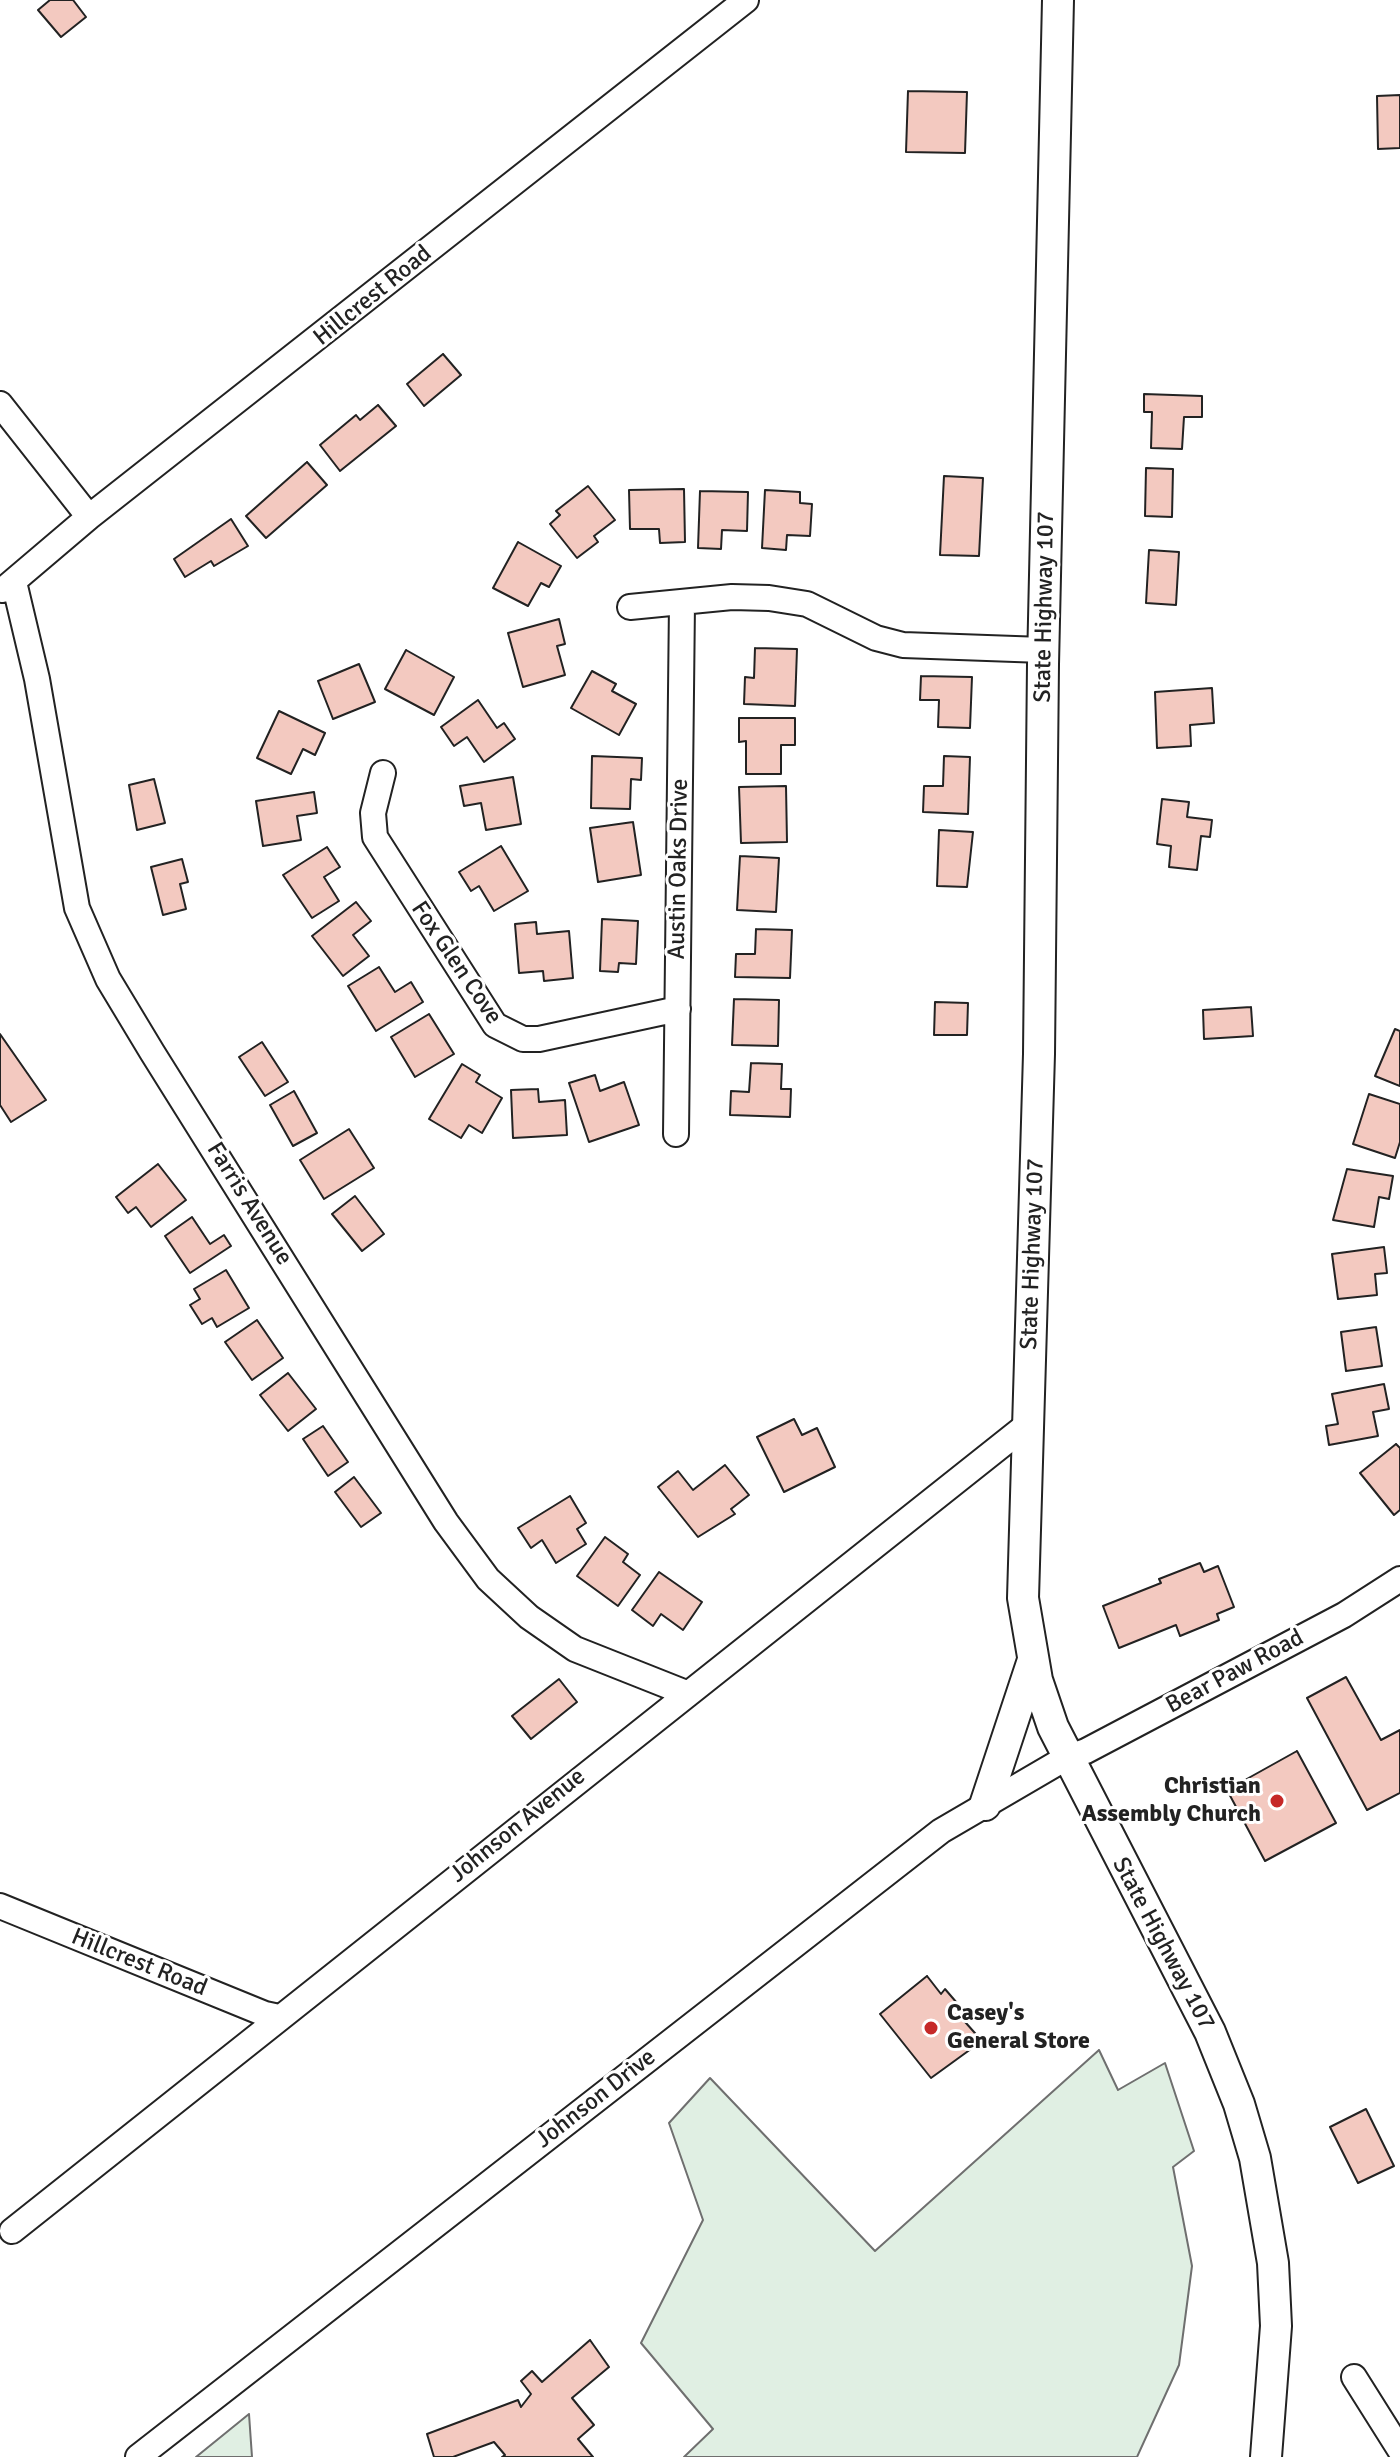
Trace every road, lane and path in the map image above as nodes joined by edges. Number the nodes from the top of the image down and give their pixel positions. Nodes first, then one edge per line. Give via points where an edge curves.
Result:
1 (746, 0) edge
2 (1058, 0) edge
3 (0, 404) edge
4 (89, 517) junction
5 (7, 587) edge
6 (682, 603) junction
7 (630, 607) dead end
8 (1043, 650) junction
9 (383, 773) dead end
10 (678, 1009) junction
11 (676, 1134) dead end
12 (1027, 1425) junction
13 (1400, 1579) edge
14 (1033, 1660) junction
15 (686, 1693) junction
16 (1066, 1758) junction
17 (985, 1805) junction
18 (0, 1906) edge
19 (279, 2017) junction
20 (12, 2231) dead end
21 (1354, 2377) dead end
22 (1400, 2450) edge
23 (138, 2457) edge
24 (1266, 2457) edge

1 - 4 street, Hillcrest Road
2 - 8 main road, State Highway 107
3 - 4 street
4 - 5 street, Hillcrest Road
5 - 15 street, Farris Avenue via 37,679 77,908 108,979 145,1040 446,1522 488,1579 575,1649
6 - 7 street
6 - 8 street via 769,598 807,604 876,638 903,645
6 - 10 street, Austin Oaks Drive
8 - 12 main road, State Highway 107 via 1044,846
9 - 10 street, Fox Glen Cove via 373,813 375,837 495,1025 523,1039 539,1039
10 - 11 street, Austin Oaks Drive
12 - 14 main road, State Highway 107 via 1023,1598
12 - 15 street, Johnson Avenue
13 - 16 street, Bear Paw Road via 1344,1615
14 - 16 main road, State Highway 107
14 - 17 main road
15 - 19 street, Johnson Avenue
16 - 17 street, Johnson Drive
16 - 24 main road, State Highway 107 via 1210,2032 1255,2158 1273,2263 1276,2326
17 - 23 street, Johnson Drive via 941,1831
18 - 19 street, Hillcrest Road
19 - 20 street, Johnson Avenue
21 - 22 street

